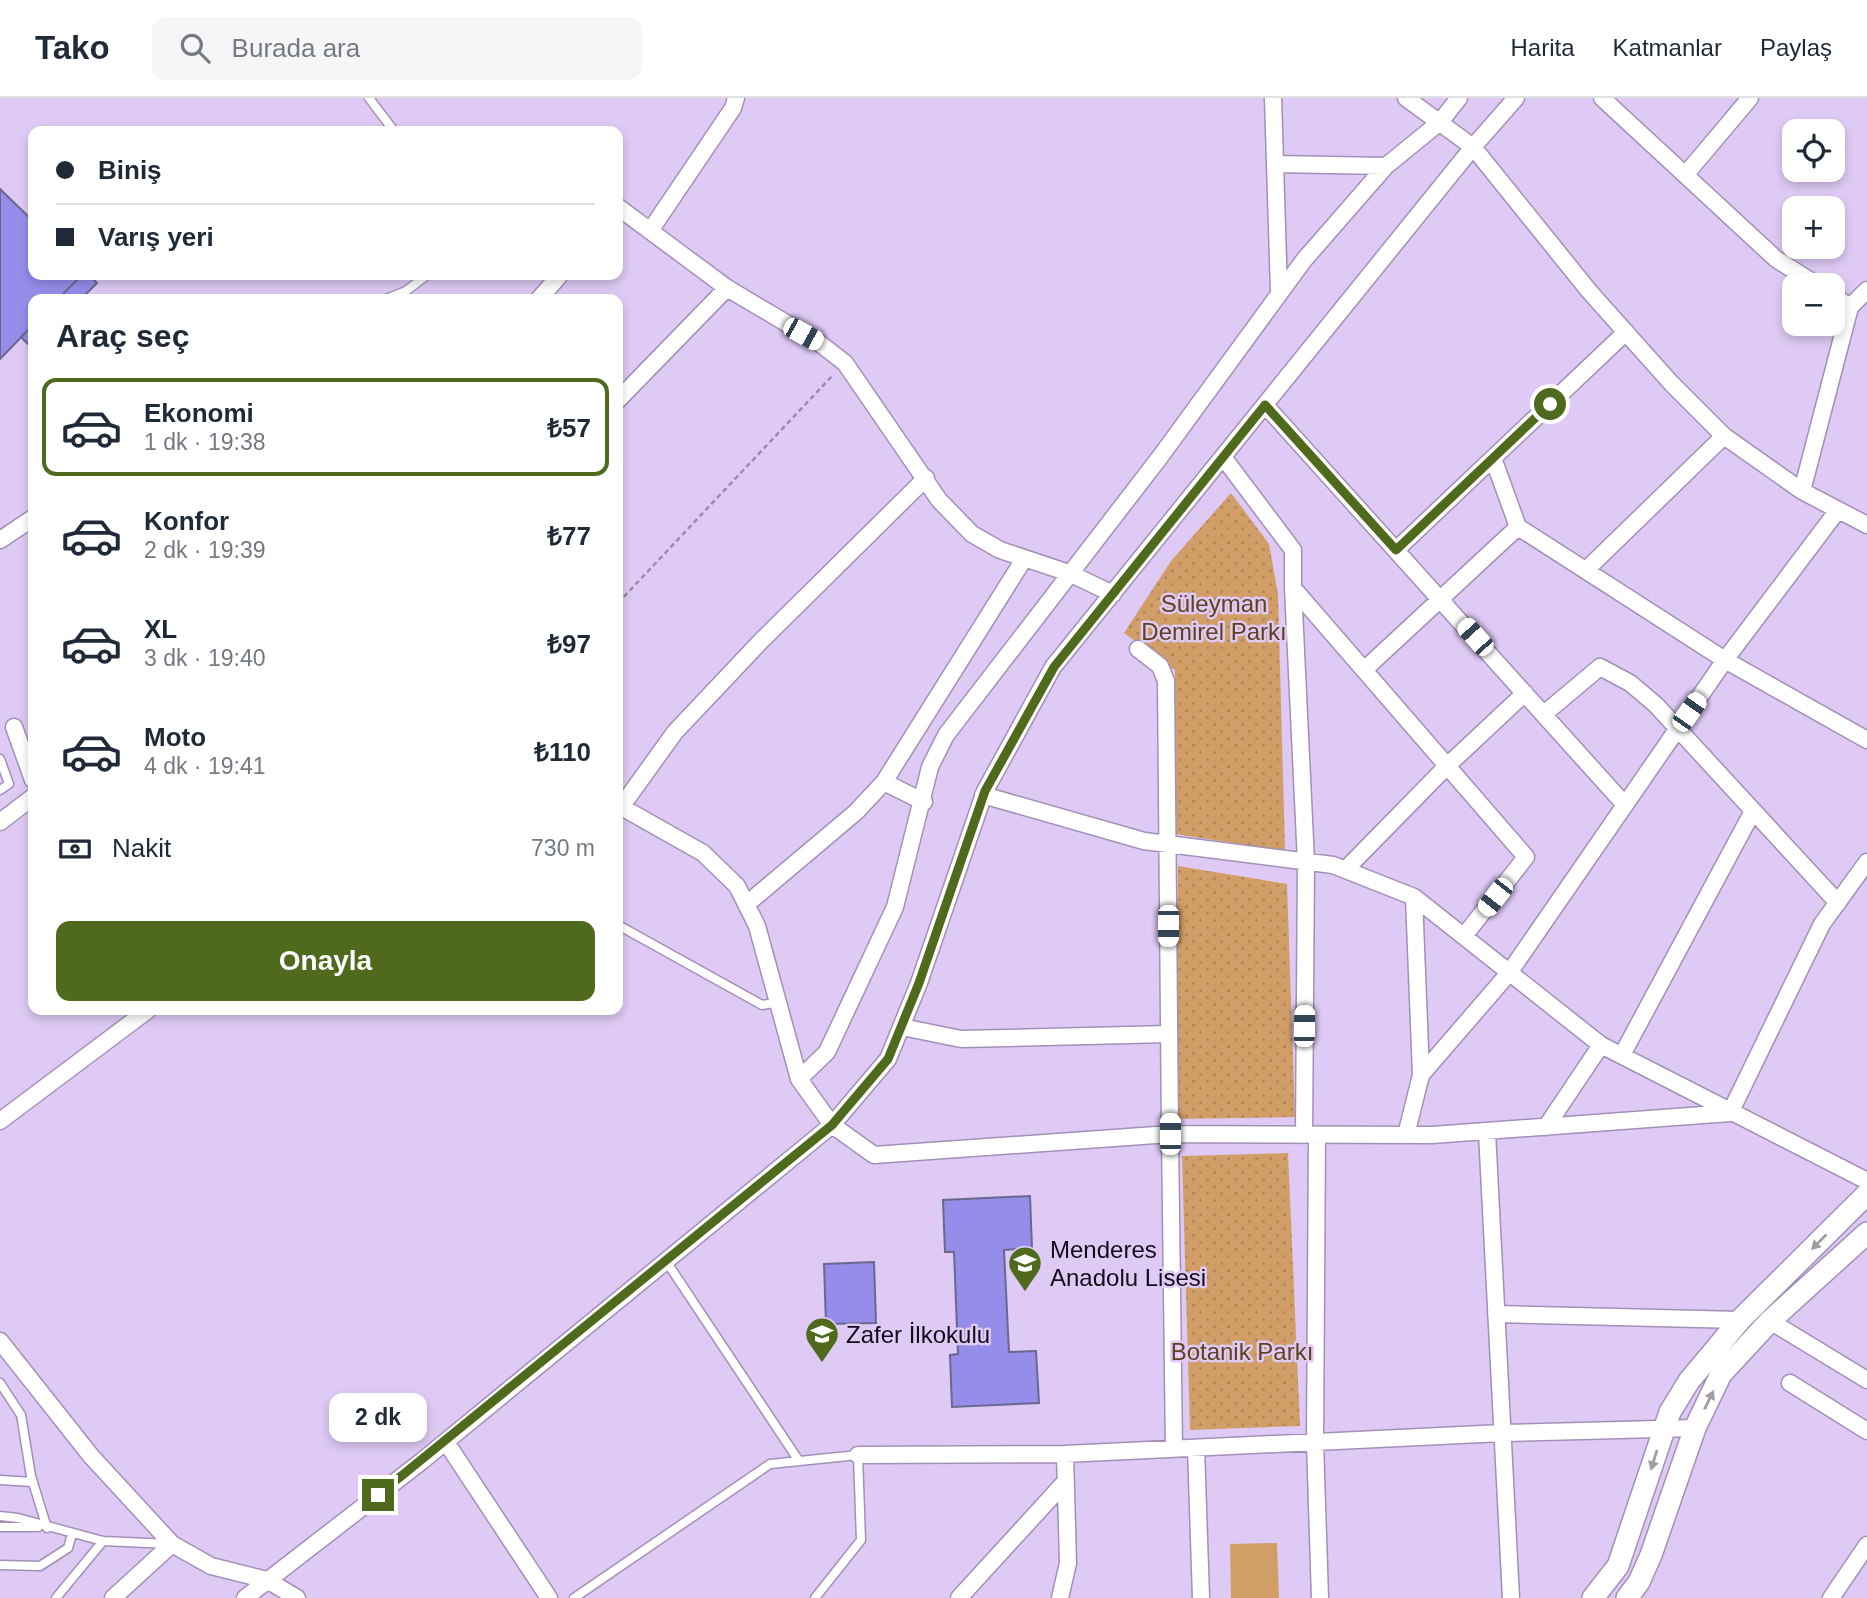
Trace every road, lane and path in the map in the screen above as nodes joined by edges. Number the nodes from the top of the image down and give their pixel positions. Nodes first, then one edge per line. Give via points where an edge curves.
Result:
1 (369, 98) edge
2 (736, 98) edge
3 (1273, 98) edge
4 (1406, 98) edge
5 (1459, 98) edge
6 (1516, 98) edge
7 (1602, 98) edge
8 (1750, 98) edge
9 (1440, 122) junction
10 (390, 126) edge
11 (1473, 147) junction
12 (1275, 164) junction
13 (1386, 166) junction
14 (1686, 174) junction
15 (623, 211) edge
16 (649, 231) junction
17 (1798, 273) edge
18 (421, 280) edge
19 (556, 280) edge
20 (727, 288) junction
21 (1867, 290) edge
22 (1279, 292) junction
23 (397, 294) edge
24 (544, 294) edge
25 (1845, 304) edge
26 (1850, 307) junction
27 (1626, 332) junction
28 (845, 363) junction
29 (623, 395) edge
30 (1265, 405) junction
31 (1724, 436) junction
32 (1223, 457) junction
33 (1493, 458) junction
34 (926, 478) junction
35 (1802, 491) junction
36 (1838, 510) junction
37 (28, 521) edge
38 (1867, 525) edge
39 (1518, 527) junction
40 (0, 540) edge
41 (1396, 550) junction
42 (1024, 559) junction
43 (1586, 570) junction
44 (1069, 573) junction
45 (1293, 588) junction
46 (1113, 594) junction
47 (623, 598) edge
48 (1441, 600) junction
49 (1138, 649) dead end
50 (1726, 660) junction
51 (1364, 670) junction
52 (1525, 693) junction
53 (1544, 714) junction
54 (8, 728) dead end
55 (1677, 729) junction
56 (1867, 740) edge
57 (0, 760) edge
58 (1447, 766) junction
59 (28, 770) edge
60 (884, 782) junction
61 (0, 790) edge
62 (983, 795) junction
63 (28, 801) edge
64 (623, 801) edge
65 (924, 802) junction
66 (1625, 804) junction
67 (623, 808) edge
68 (1753, 811) junction
69 (0, 822) edge
70 (1168, 844) junction
71 (1306, 862) junction
72 (1867, 862) edge
73 (1345, 870) junction
74 (1414, 897) junction
75 (1838, 902) junction
76 (748, 903) junction
77 (623, 928) edge
78 (1464, 936) junction
79 (1509, 973) junction
80 (779, 1002) junction
81 (141, 1015) edge
82 (902, 1027) junction
83 (1169, 1034) junction
84 (1601, 1045) junction
85 (1622, 1055) junction
86 (1421, 1075) junction
87 (799, 1079) junction
88 (1730, 1113) junction
89 (0, 1121) edge
90 (832, 1125) junction
91 (1546, 1127) junction
92 (1487, 1132) junction
93 (1170, 1134) junction
94 (1310, 1135) junction
95 (1406, 1135) junction
96 (1867, 1181) edge
97 (1867, 1194) edge
98 (1867, 1233) edge
99 (666, 1261) junction
100 (1496, 1314) junction
101 (1740, 1320) junction
102 (1770, 1321) junction
103 (0, 1341) edge
104 (1867, 1380) edge
105 (0, 1383) edge
106 (1790, 1383) dead end
107 (1695, 1428) junction
108 (1664, 1429) junction
109 (1867, 1431) edge
110 (1502, 1433) junction
111 (446, 1441) junction
112 (1315, 1442) junction
113 (1196, 1448) junction
114 (1174, 1449) junction
115 (1065, 1454) junction
116 (858, 1455) junction
117 (799, 1461) junction
118 (0, 1480) edge
119 (1066, 1481) junction
120 (33, 1482) junction
121 (0, 1516) edge
122 (0, 1527) edge
123 (46, 1527) junction
124 (72, 1534) junction
125 (103, 1541) junction
126 (172, 1544) junction
127 (1867, 1545) edge
128 (0, 1565) edge
129 (267, 1580) junction
130 (1837, 1596) edge
131 (56, 1598) edge
132 (113, 1598) edge
133 (246, 1598) edge
134 (297, 1598) edge
135 (549, 1598) edge
136 (575, 1598) edge
137 (815, 1598) edge
138 (959, 1598) edge
139 (1060, 1598) edge
140 (1201, 1598) edge
141 (1320, 1598) edge
142 (1511, 1598) edge
143 (1592, 1598) edge
144 (1627, 1598) edge

1 - 10 lane
2 - 16 street
3 - 12 street
4 - 9 street
5 - 9 street
6 - 11 street
7 - 14 street
8 - 14 street
9 - 11 street
9 - 13 street
11 - 27 street
11 - 30 street
12 - 13 street
12 - 22 street
13 - 22 street
14 - 17 street via 1776,259
15 - 16 street
16 - 20 street
18 - 23 lane
19 - 24 street
20 - 28 street
20 - 29 street
21 - 26 street
22 - 44 street
25 - 26 street
26 - 35 street
27 - 31 street
27 - 33 street
28 - 34 street
28 - 47 path
30 - 32 street
30 - 41 street
31 - 35 street
31 - 43 street
32 - 45 street via 1293,550
32 - 46 street
33 - 39 street
33 - 41 street
34 - 42 street via 966,529 993,547
34 - 64 street via 761,641 676,732
35 - 36 street
36 - 38 street
36 - 50 street
37 - 40 street
39 - 43 street
39 - 48 street
41 - 48 street
42 - 44 street
42 - 60 street
43 - 50 street
44 - 46 street
44 - 65 street via 946,735 930,767
45 - 51 street
45 - 71 street
46 - 62 street via 1054,667
48 - 51 street
48 - 52 street
49 - 70 street via 1160,666 1166,681
50 - 55 street
50 - 56 street
51 - 58 street
52 - 53 street
52 - 58 street
53 - 55 street via 1601,667 1639,690
53 - 66 street
54 - 59 street
55 - 66 street
55 - 68 street
57 - 61 lane via 9,784
58 - 73 street
58 - 78 street via 1526,857
60 - 65 street
60 - 76 street via 856,812
62 - 70 street
62 - 82 street
63 - 69 street
65 - 87 street via 895,907 827,1052
66 - 79 street
67 - 76 street via 703,853
68 - 75 street
68 - 85 street
70 - 71 street
70 - 83 street
71 - 73 street
71 - 94 street
72 - 75 street
73 - 74 street
74 - 78 street
74 - 86 street
75 - 88 street via 1822,924
76 - 80 street
77 - 80 lane via 762,1005
78 - 79 street
79 - 84 street
79 - 86 street
80 - 87 street
81 - 89 street
82 - 83 street via 961,1039
82 - 90 street via 888,1059
83 - 93 street
84 - 85 street
84 - 91 street
85 - 88 street
86 - 95 street
87 - 90 street
88 - 91 street
88 - 96 street
90 - 93 street via 874,1155
90 - 99 street
91 - 92 street
92 - 95 street
92 - 100 street
93 - 94 street
93 - 114 street
94 - 95 street
94 - 112 street
97 -> 101 street
98 - 102 street
99 - 111 street
99 - 117 lane
100 - 101 street
100 - 110 street
101 - 108 street via 1689,1381
102 - 104 street
107 -> 102 street via 1721,1374
103 - 126 street via 91,1456
105 - 120 lane via 22,1415
106 - 109 street
107 - 108 street
107 - 144 street via 1651,1555
108 - 110 street
108 -> 143 street via 1618,1566
110 - 112 street
110 - 142 street
111 - 129 street
111 - 135 street
112 - 113 street
112 - 141 street
113 - 114 street
113 - 140 street
114 - 115 street
115 - 116 street
115 - 119 street
116 - 117 lane
116 - 137 lane via 861,1540
117 - 136 lane via 770,1464
118 - 120 lane
119 - 138 street
119 - 139 street via 1068,1563
120 - 123 lane
121 - 123 lane
122 - 123 lane
123 - 124 lane
124 - 125 lane
124 - 128 lane via 68,1549 40,1566
125 - 126 lane
125 - 131 lane
126 - 129 street via 211,1566
126 - 132 street
127 - 130 street
129 - 133 street
129 - 134 street

